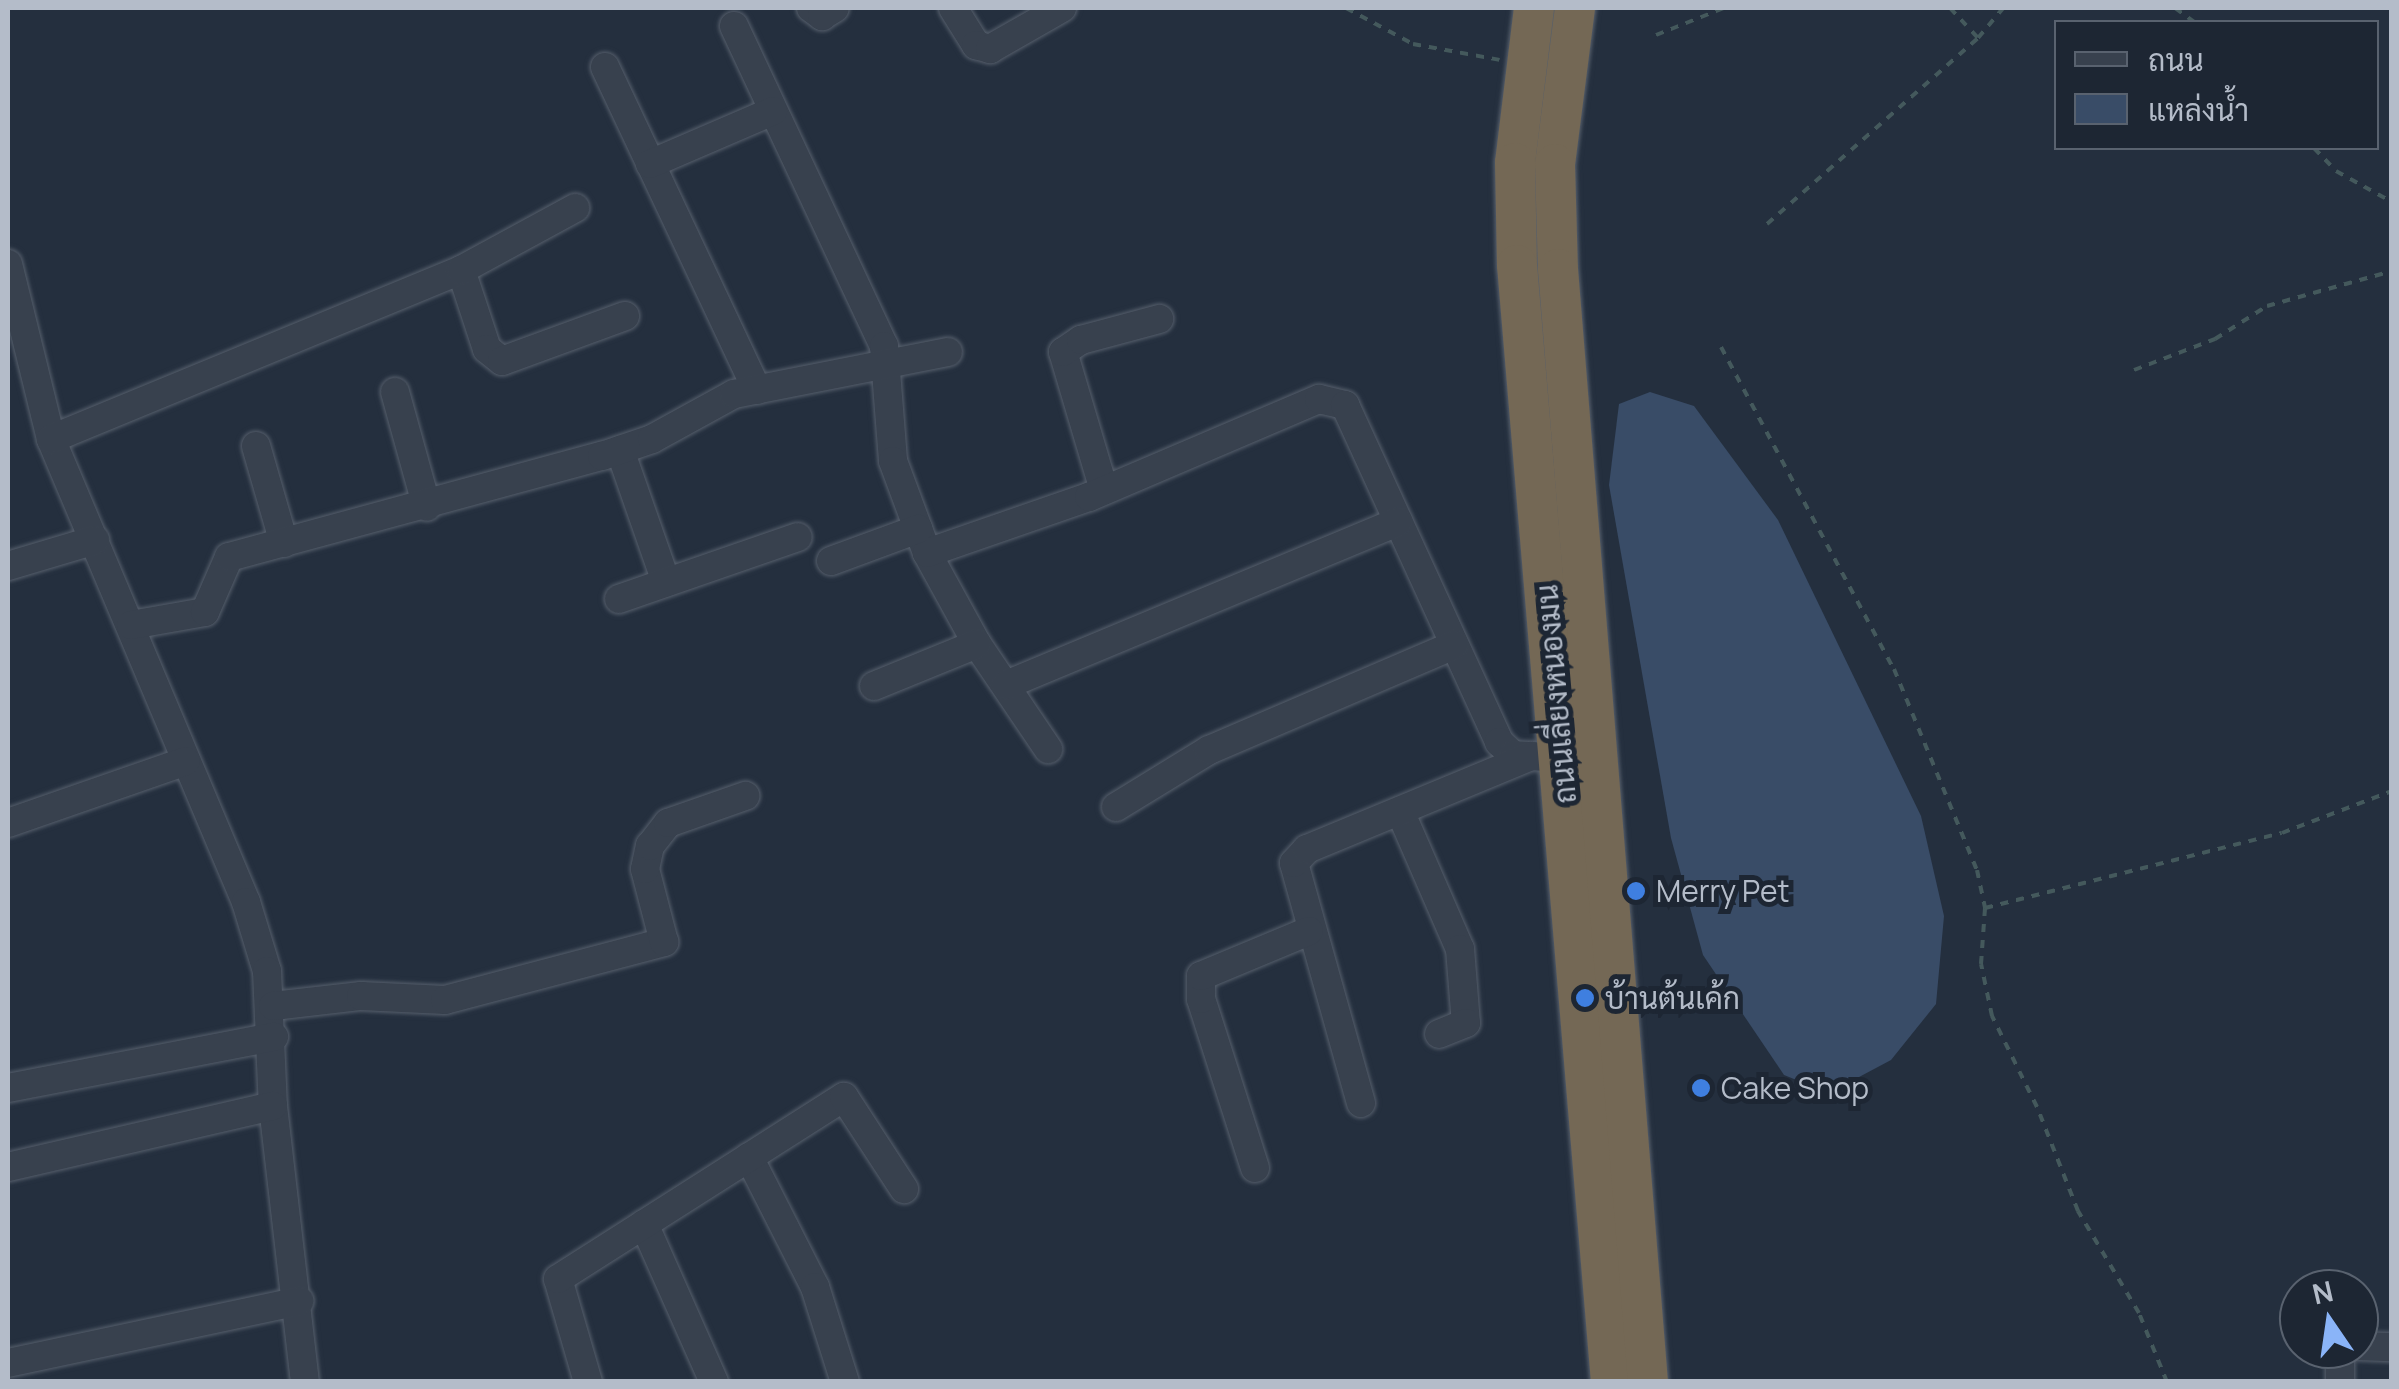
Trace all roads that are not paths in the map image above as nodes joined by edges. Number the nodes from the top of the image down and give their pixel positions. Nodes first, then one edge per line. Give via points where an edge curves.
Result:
1 (811, 8) edge
2 (835, 8) edge
3 (954, 8) edge
4 (1062, 8) edge
5 (1534, 8) edge
6 (1576, 8) edge
7 (734, 26) dead end
8 (604, 68) dead end
9 (774, 111) junction
10 (650, 164) junction
11 (575, 208) dead end
12 (8, 264) edge
13 (462, 270) junction
14 (624, 316) dead end
15 (1159, 319) dead end
16 (17, 343) edge
17 (948, 352) dead end
18 (889, 366) junction
19 (757, 390) junction
20 (394, 392) dead end
21 (51, 440) junction
22 (256, 446) dead end
23 (620, 450) junction
24 (1104, 490) junction
25 (428, 507) junction
26 (1398, 522) junction
27 (798, 537) dead end
28 (95, 540) junction
29 (923, 541) junction
30 (284, 543) junction
31 (831, 561) dead end
32 (8, 566) edge
33 (666, 582) junction
34 (619, 599) dead end
35 (131, 625) junction
36 (977, 644) junction
37 (1454, 645) junction
38 (1006, 685) junction
39 (874, 686) dead end
40 (1048, 750) dead end
41 (1547, 757) junction
42 (186, 760) junction
43 (745, 796) dead end
44 (1116, 806) dead end
45 (1400, 811) junction
46 (8, 823) edge
47 (1309, 931) junction
48 (273, 1006) junction
49 (1440, 1034) dead end
50 (274, 1037) junction
51 (8, 1088) edge
52 (1361, 1104) dead end
53 (273, 1106) junction
54 (749, 1157) junction
55 (8, 1167) edge
56 (1254, 1168) dead end
57 (904, 1190) dead end
58 (644, 1224) junction
59 (299, 1301) junction
60 (8, 1363) edge
61 (305, 1382) edge
62 (588, 1382) edge
63 (714, 1382) edge
64 (845, 1382) edge
65 (1611, 1382) edge
66 (1648, 1382) edge

1 - 2 street via 822,16
3 - 4 street via 976,45 990,50
5 - 41 highway, ถนนเลี่ยงหนองมน via 1515,163
6 - 66 highway, ถนนเลี่ยงหนองมน via 1556,164 1558,270
7 - 9 street
8 - 10 street
9 - 10 street
9 - 18 street
10 - 19 street
11 - 13 street
12 - 16 street
13 - 14 street via 488,349 502,361
13 - 21 street
15 - 24 street via 1080,340 1063,352
16 - 21 street
17 - 18 street
18 - 19 street
18 - 29 street via 893,462
19 - 23 street via 734,394
20 - 25 street
21 - 28 street
22 - 30 street
23 - 25 street
23 - 33 street
24 - 26 street via 1319,399 1344,404
24 - 29 street
25 - 30 street
26 - 37 street
26 - 38 street
27 - 33 street
28 - 32 street
28 - 35 street
29 - 31 street
29 - 36 street
30 - 35 street via 229,557 205,612
33 - 34 street
35 - 42 street
36 - 38 street
36 - 39 street
37 - 41 street via 1499,742 1513,755
37 - 44 street via 1209,750
38 - 40 street
41 - 45 street
41 - 65 highway, ถนนเลี่ยงหนองมน
42 - 46 street
42 - 48 street via 246,902
43 - 48 street via 668,823 650,846 645,869 664,942 445,1000 361,996
45 - 47 street via 1298,856 1293,873
45 - 49 street via 1460,950 1466,1023
47 - 52 street
47 - 56 street via 1201,976 1201,999
48 - 50 street
50 - 51 street
50 - 53 street
53 - 55 street
53 - 59 street
54 - 57 street via 844,1097
54 - 58 street
54 - 64 street via 815,1287
58 - 62 street via 558,1279
58 - 63 street
59 - 60 street
59 - 61 street

